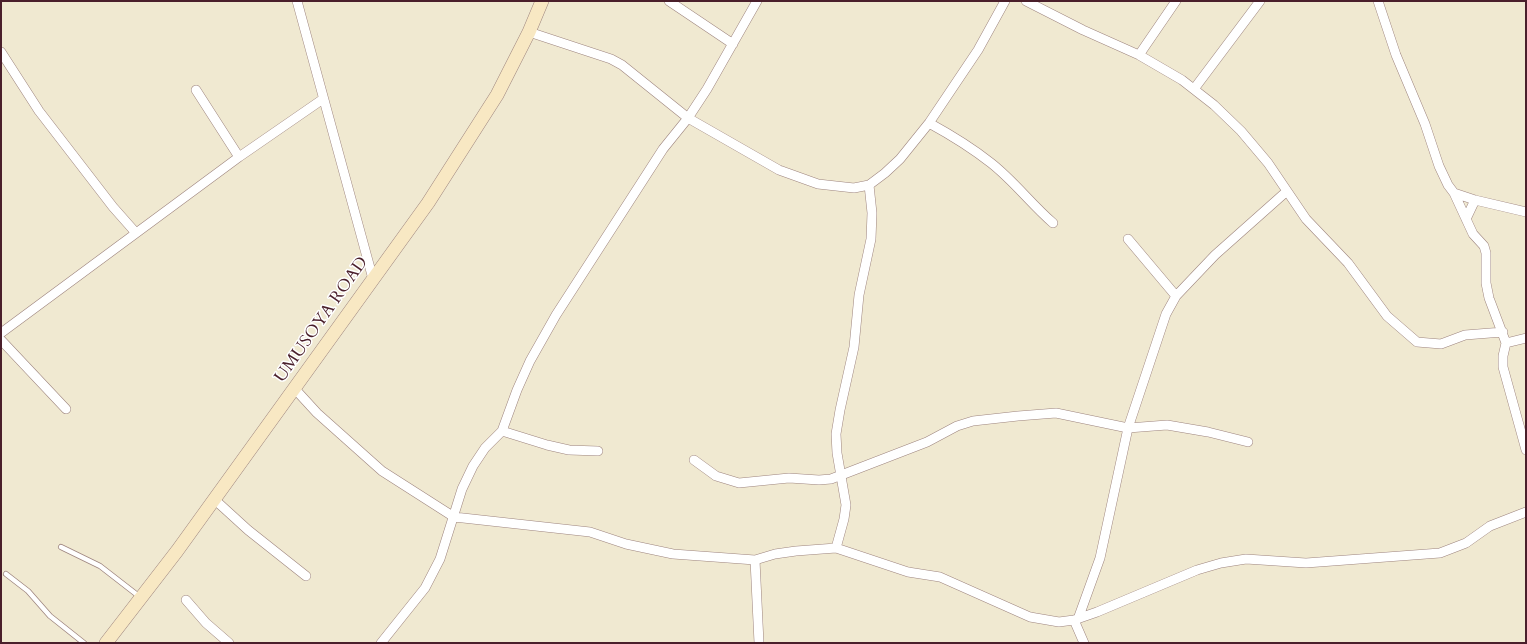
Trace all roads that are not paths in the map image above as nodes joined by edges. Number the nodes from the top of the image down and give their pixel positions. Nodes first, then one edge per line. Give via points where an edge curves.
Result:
1 (297, 1) edge
2 (542, 1) edge
3 (669, 1) edge
4 (757, 1) edge
5 (1005, 1) edge
6 (1026, 1) edge
7 (1176, 1) edge
8 (1260, 1) edge
9 (1378, 1) edge
10 (529, 32) junction
11 (733, 44) junction
12 (1, 52) edge
13 (1139, 55) junction
14 (1194, 89) junction
15 (196, 90) dead end
16 (323, 99) junction
17 (688, 118) junction
18 (930, 123) junction
19 (238, 157) junction
20 (868, 185) junction
21 (1287, 191) junction
22 (1454, 193) junction
23 (1475, 200) junction
24 (1526, 212) edge
25 (1466, 219) junction
26 (1053, 223) dead end
27 (136, 233) junction
28 (1128, 239) dead end
29 (372, 279) junction
30 (1176, 296) junction
31 (1503, 332) junction
32 (1, 333) edge
33 (1526, 338) edge
34 (1, 340) edge
35 (1506, 343) junction
36 (295, 389) junction
37 (66, 409) dead end
38 (1128, 428) junction
39 (502, 431) junction
40 (1248, 442) dead end
41 (1526, 450) edge
42 (598, 451) dead end
43 (694, 460) dead end
44 (841, 476) junction
45 (214, 499) junction
46 (1526, 512) edge
47 (454, 517) junction
48 (61, 547) dead end
49 (836, 548) junction
50 (755, 560) junction
51 (6, 574) dead end
52 (306, 576) dead end
53 (141, 598) junction
54 (186, 600) dead end
55 (1076, 619) junction
56 (84, 643) edge
57 (106, 643) edge
58 (229, 643) edge
59 (381, 643) edge
60 (759, 643) edge
61 (1084, 643) edge

1 - 16 street
2 - 10 main road, UMUSOYA ROAD
3 - 11 street
4 - 11 street
5 - 18 street via 978,50
6 - 13 street
7 - 13 street
8 - 14 street
9 - 22 street via 1439,166
10 - 17 street via 611,59
10 - 29 main road, UMUSOYA ROAD via 497,95 462,152
11 - 17 street
12 - 27 street via 39,111 112,207
13 - 14 street
14 - 21 street via 1241,131
15 - 19 street
16 - 19 street
16 - 29 street
17 - 20 street via 778,170 818,184 854,188
17 - 39 street via 654,162 556,315 523,376
18 - 20 street via 900,159
18 - 26 street via 992,164
19 - 27 street
20 - 44 street via 872,213 871,239 859,295 854,347 836,434
21 - 30 street via 1215,255
21 - 31 street via 1306,219 1348,263 1387,316 1417,342 1441,344 1465,335
22 - 23 street
22 - 25 street
23 - 24 street
23 - 25 street
25 - 31 street via 1473,234 1484,246 1489,298
27 - 32 street
28 - 30 street
29 - 36 main road, UMUSOYA ROAD
30 - 38 street via 1155,343
31 - 35 street
33 - 35 street
34 - 37 street
35 - 41 street via 1504,367
36 - 45 main road, UMUSOYA ROAD
36 - 47 street via 317,413 382,471
38 - 40 street via 1167,425
38 - 44 street via 1056,413 973,421
38 - 55 street via 1100,558
39 - 42 street via 554,447
39 - 47 street via 484,448 472,466
43 - 44 street via 716,476 739,483 789,478 819,480
44 - 49 street via 846,505
45 - 52 street
45 - 53 main road, UMUSOYA ROAD
46 - 55 street via 1490,526 1466,543 1440,553 1306,563 1246,559 1221,563 1197,570
47 - 50 street via 590,532 626,544 673,554
47 - 59 street via 440,559 425,588
48 - 53 lane via 100,566
49 - 50 street via 774,554
49 - 55 street via 908,572 940,577 1030,617 1059,622
50 - 60 street
51 - 56 lane via 28,592 50,616
53 - 57 main road, UMUSOYA ROAD
54 - 58 street via 206,623
55 - 61 street

